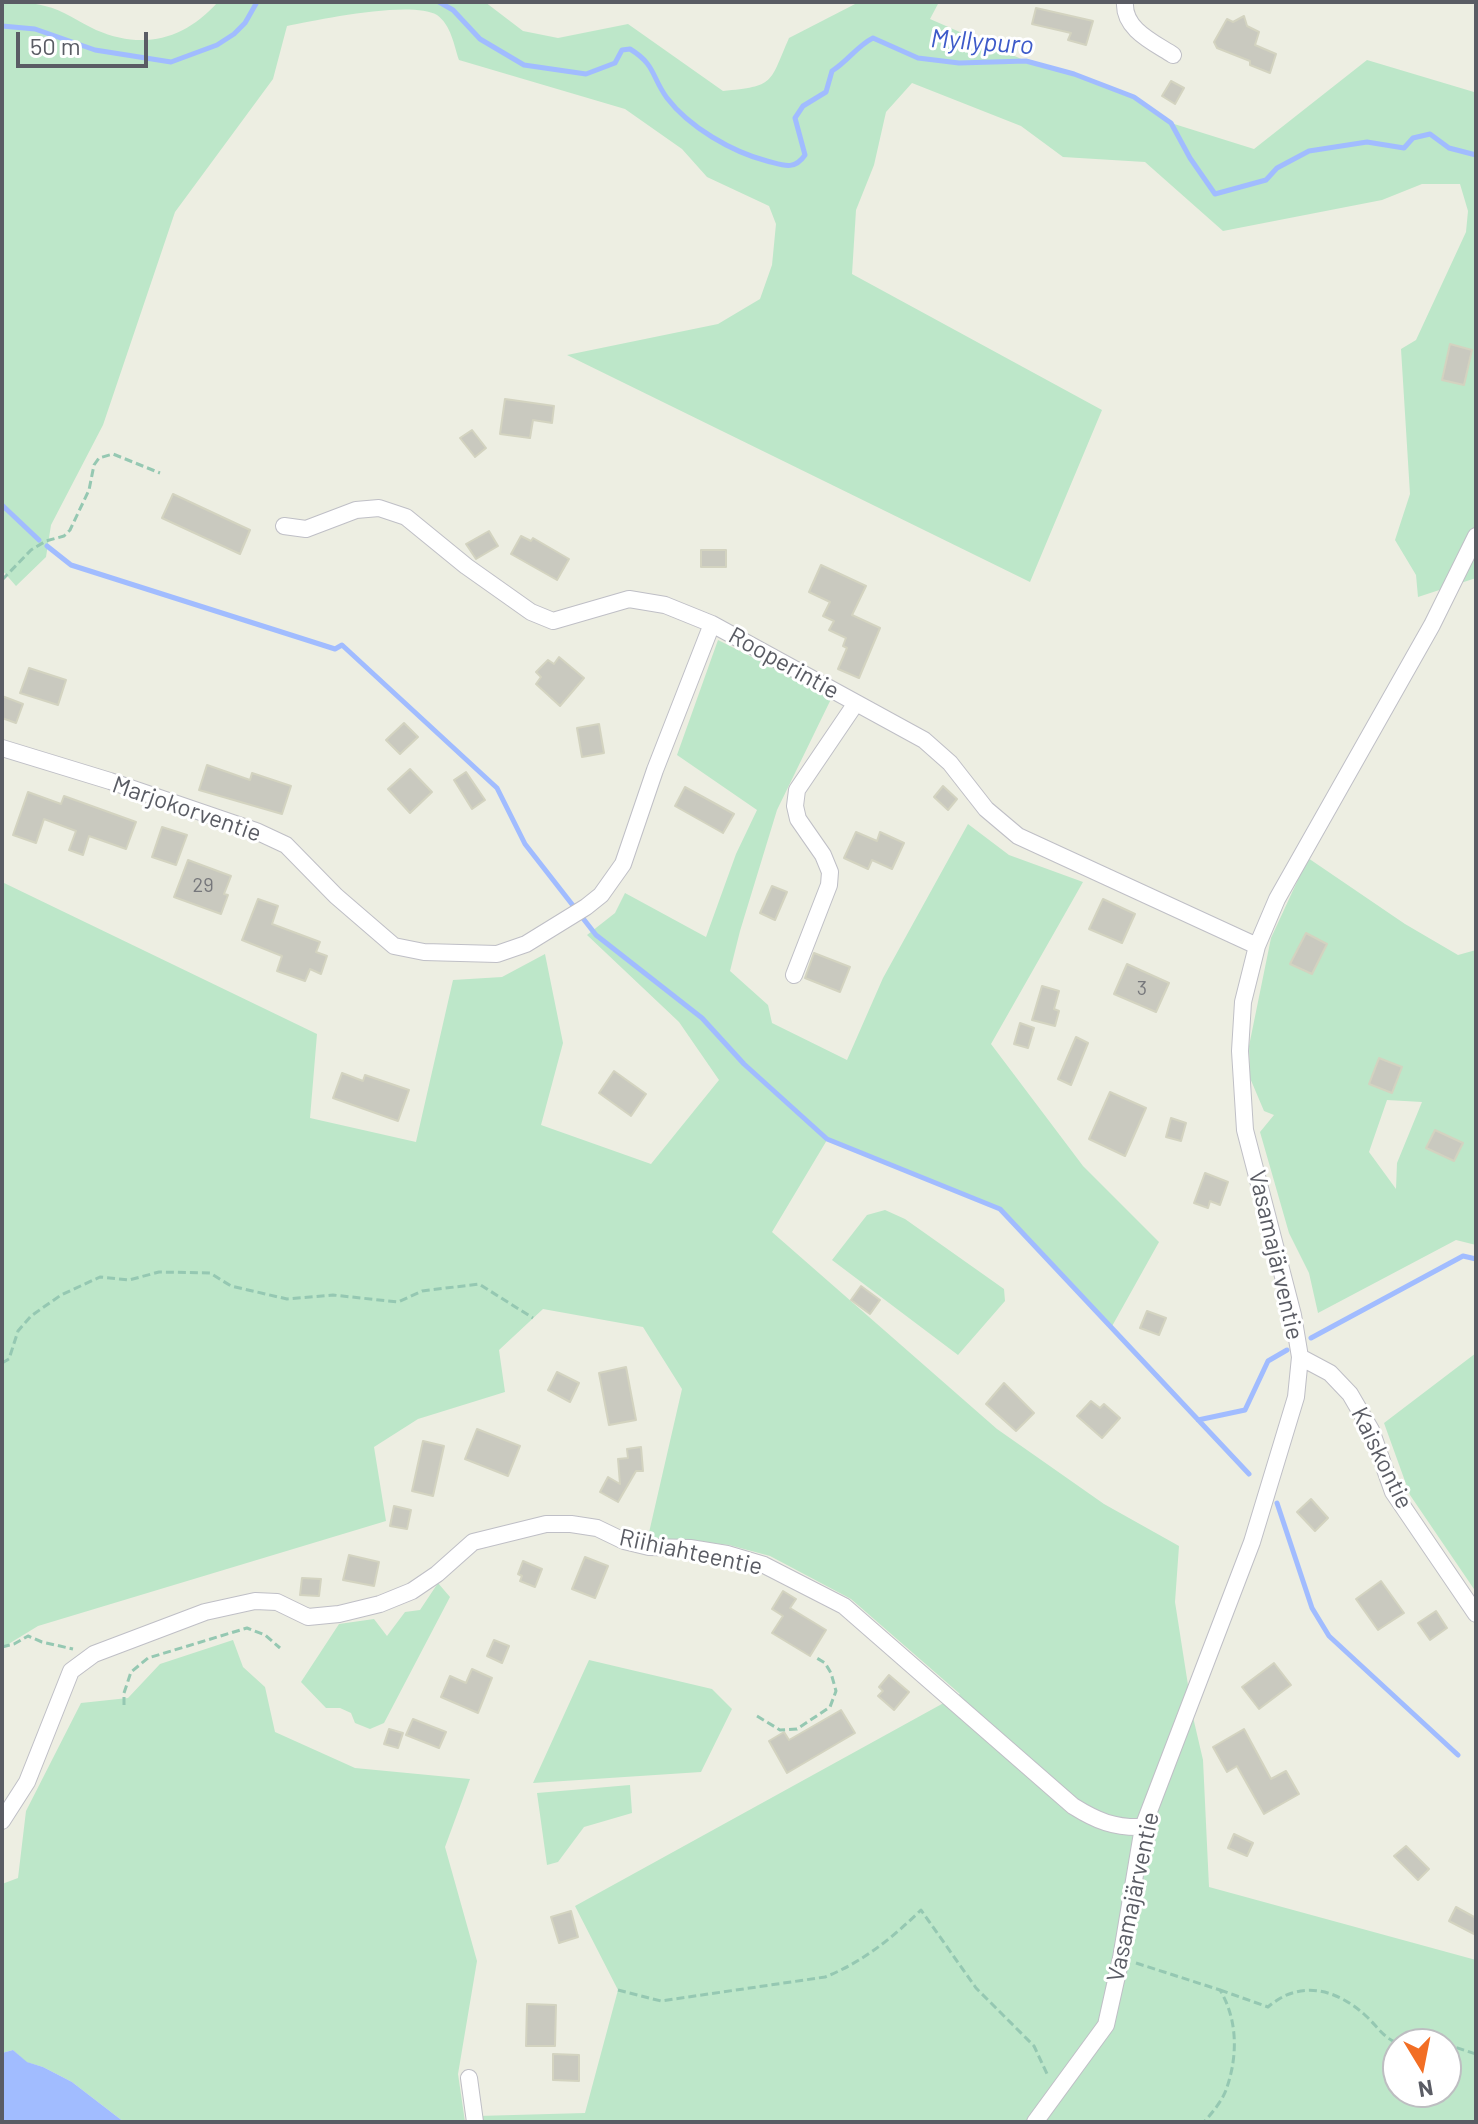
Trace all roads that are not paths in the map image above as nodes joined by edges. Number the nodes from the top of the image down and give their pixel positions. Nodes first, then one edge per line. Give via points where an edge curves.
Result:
1 (1125, 2) edge
2 (1173, 55) dead end
3 (284, 526) dead end
4 (1476, 536) edge
5 (712, 624) junction
6 (856, 703) junction
7 (2, 748) edge
8 (1257, 946) junction
9 (794, 975) dead end
10 (1300, 1357) junction
11 (1476, 1614) edge
12 (2, 1821) edge
13 (1143, 1827) junction
14 (469, 2078) dead end
15 (475, 2122) edge
16 (1035, 2122) edge

1 - 2 street via 1124,14 1132,26
3 - 5 street, Rooperintie via 306,529 356,510 379,508 406,517 531,612 553,621 629,599 665,605
4 - 8 street, Vasamajärventie via 1432,625 1277,899
5 - 6 street, Rooperintie
5 - 7 street, Marjokorventie via 623,864 586,907 526,944 497,954 394,946 286,845
6 - 8 street, Rooperintie via 924,740 1018,836
6 - 9 street via 797,790 798,819 830,872
8 - 10 street, Vasamajärventie via 1243,1002 1245,1130 1285,1277
10 - 11 street, Kaiskontie via 1330,1373 1350,1394 1371,1430 1393,1492
10 - 13 street, Vasamajärventie via 1296,1397 1252,1542
12 - 13 street, Riihiahteentie via 27,1782 71,1671 94,1654 205,1612 255,1601 277,1602 308,1617 366,1607 412,1591 473,1542 546,1524 597,1528 649,1547 690,1548 764,1565 844,1606 1073,1806 1119,1828
13 - 16 street, Vasamajärventie via 1106,2025
14 - 15 street

